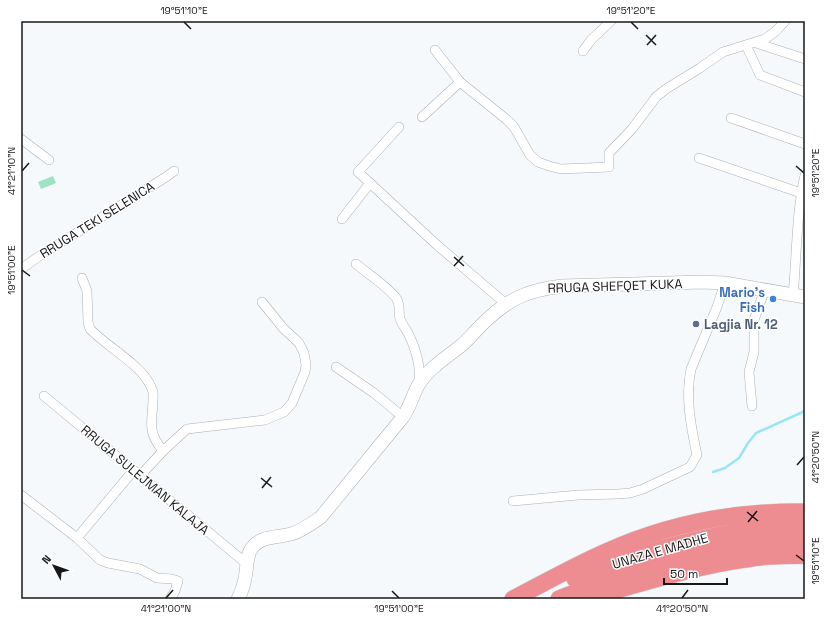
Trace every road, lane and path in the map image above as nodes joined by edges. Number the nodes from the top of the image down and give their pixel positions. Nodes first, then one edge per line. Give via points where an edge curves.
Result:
1 (611, 21) edge
2 (785, 21) edge
3 (756, 43) junction
4 (746, 45) junction
5 (435, 50) dead end
6 (583, 51) dead end
7 (805, 59) edge
8 (460, 82) junction
9 (805, 92) edge
10 (422, 117) dead end
11 (731, 118) dead end
12 (399, 127) dead end
13 (21, 138) edge
14 (805, 144) edge
15 (699, 158) dead end
16 (48, 160) dead end
17 (174, 170) dead end
18 (805, 176) edge
19 (370, 184) junction
20 (801, 193) junction
21 (342, 219) dead end
22 (356, 264) dead end
23 (21, 269) edge
24 (82, 278) dead end
25 (725, 283) junction
26 (765, 289) junction
27 (799, 296) edge
28 (262, 302) dead end
29 (506, 304) junction
30 (336, 367) dead end
31 (419, 385) junction
32 (44, 396) dead end
33 (752, 406) dead end
34 (403, 417) junction
35 (163, 451) junction
36 (137, 474) junction
37 (21, 495) edge
38 (513, 501) dead end
39 (805, 512) edge
40 (805, 527) edge
41 (77, 538) junction
42 (805, 540) edge
43 (805, 555) edge
44 (247, 564) junction
45 (572, 597) edge
46 (170, 599) edge
47 (238, 599) edge
48 (513, 599) edge
49 (519, 599) edge

1 - 6 street
2 - 3 street via 776,31
3 - 4 street
3 - 7 street
4 - 8 street via 723,52 656,97 632,129 609,153 609,167 561,169 538,162 530,155 506,119
4 - 9 street via 760,75
5 - 8 street
8 - 10 street
11 - 14 street
12 - 19 street via 358,172
13 - 16 street
15 - 20 street
17 - 23 street, RRUGA TEKI SELENICA
18 - 20 street
19 - 21 street
19 - 29 street
20 - 27 street
22 - 31 street via 397,299 401,321 418,357
24 - 35 street via 87,291 90,330 142,374 153,391 152,432
25 - 26 street, RRUGA SHEFQET KUKA
25 - 29 street, RRUGA SHEFQET KUKA via 562,286 529,292
25 - 38 street via 691,369 688,389 691,427 697,455 690,467 630,493
26 - 27 street, RRUGA SHEFQET KUKA
26 - 33 street via 754,320 754,352 748,372
28 - 35 street via 299,343 304,353 305,372 292,403 284,412 264,420 187,430
29 - 31 street, RRUGA SHEFQET KUKA via 425,375
30 - 34 street
31 - 34 street, RRUGA SHEFQET KUKA
32 - 36 street, RRUGA SULEJMAN KALAJA
34 - 44 street, RRUGA SHEFQET KUKA via 321,517 310,526 291,534 258,542 251,550
35 - 36 street
36 - 41 street
36 - 44 street, RRUGA SULEJMAN KALAJA
37 - 41 street
39 - 48 highway via 714,519 639,539 605,552
40 - 49 highway, UNAZA E MADHE via 762,528 673,545 626,559
41 - 46 street via 100,560 140,569 158,578 178,581
42 - 45 highway via 754,543 680,557 630,572
43 - 45 highway via 723,563
44 - 47 street, RRUGA SHEFQET KUKA via 245,581

